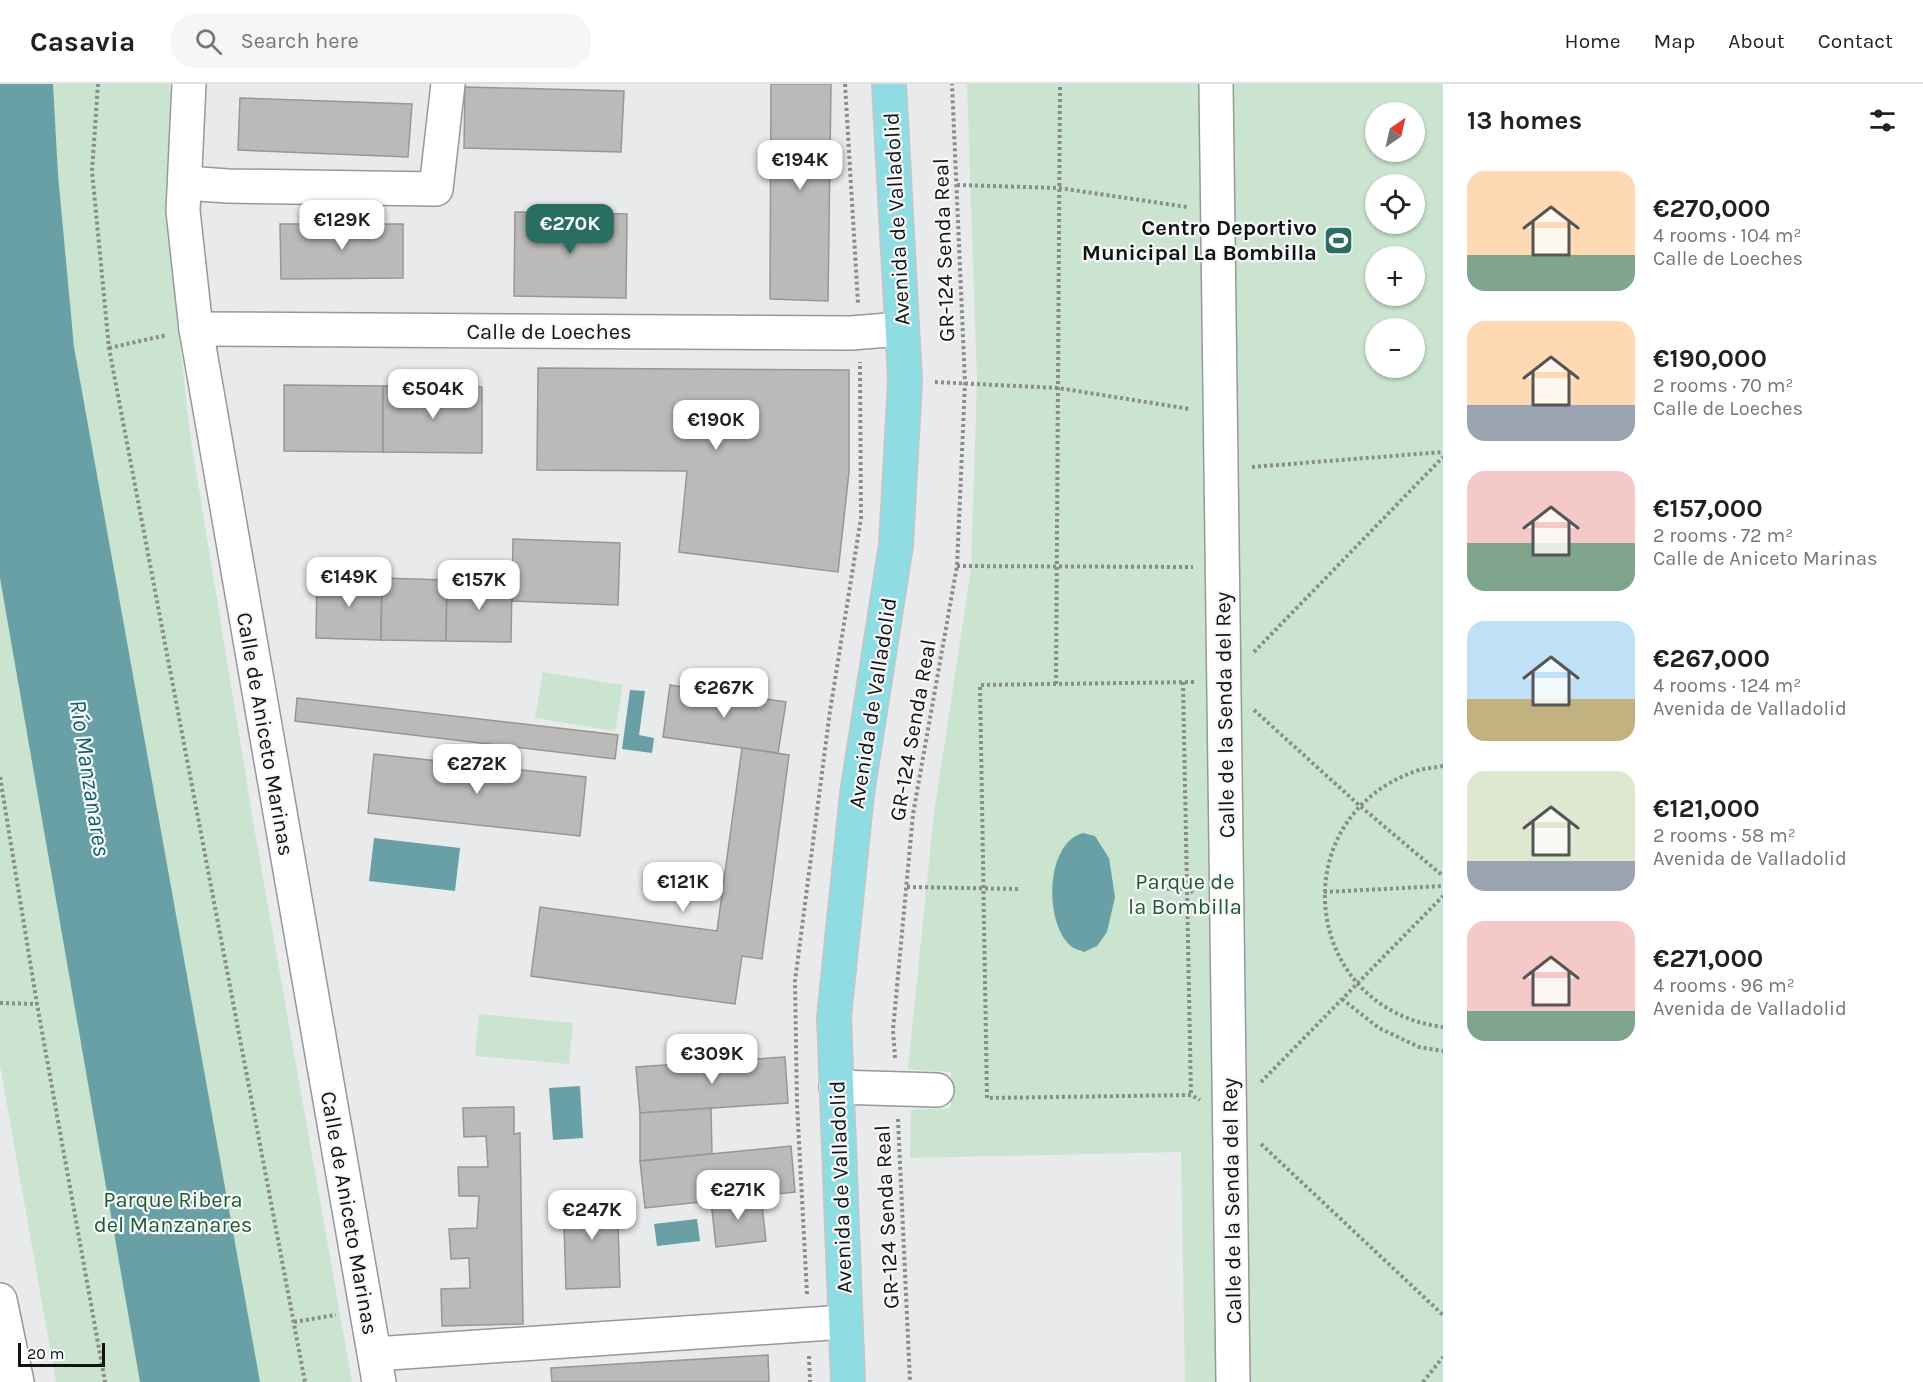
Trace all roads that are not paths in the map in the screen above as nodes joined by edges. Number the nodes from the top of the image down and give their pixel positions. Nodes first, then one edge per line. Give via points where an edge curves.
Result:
1 (189, 84) edge
2 (448, 84) edge
3 (889, 84) edge
4 (1216, 84) edge
5 (185, 183) junction
6 (196, 329) junction
7 (901, 329) junction
8 (836, 1087) junction
9 (937, 1090) dead end
10 (0, 1301) edge
11 (845, 1322) junction
12 (377, 1368) edge
13 (17, 1382) edge
14 (848, 1382) edge
15 (1233, 1382) edge

1 - 5 street, Calle de Aniceto Marinas
2 - 5 street via 436,189
3 - 7 main road, Avenida de Valladolid
4 - 15 street, Calle de la Senda del Rey
5 - 6 street, Calle de Aniceto Marinas via 183,211
6 - 7 street, Calle de Loeches
6 - 12 street, Calle de Aniceto Marinas
7 - 8 main road, Avenida de Valladolid via 905,381 896,545 857,794 834,1017
8 - 9 street
8 - 11 main road, Avenida de Valladolid
10 - 13 street
11 - 12 street, Avenida de Valladolid
11 - 14 main road, Avenida de Valladolid

